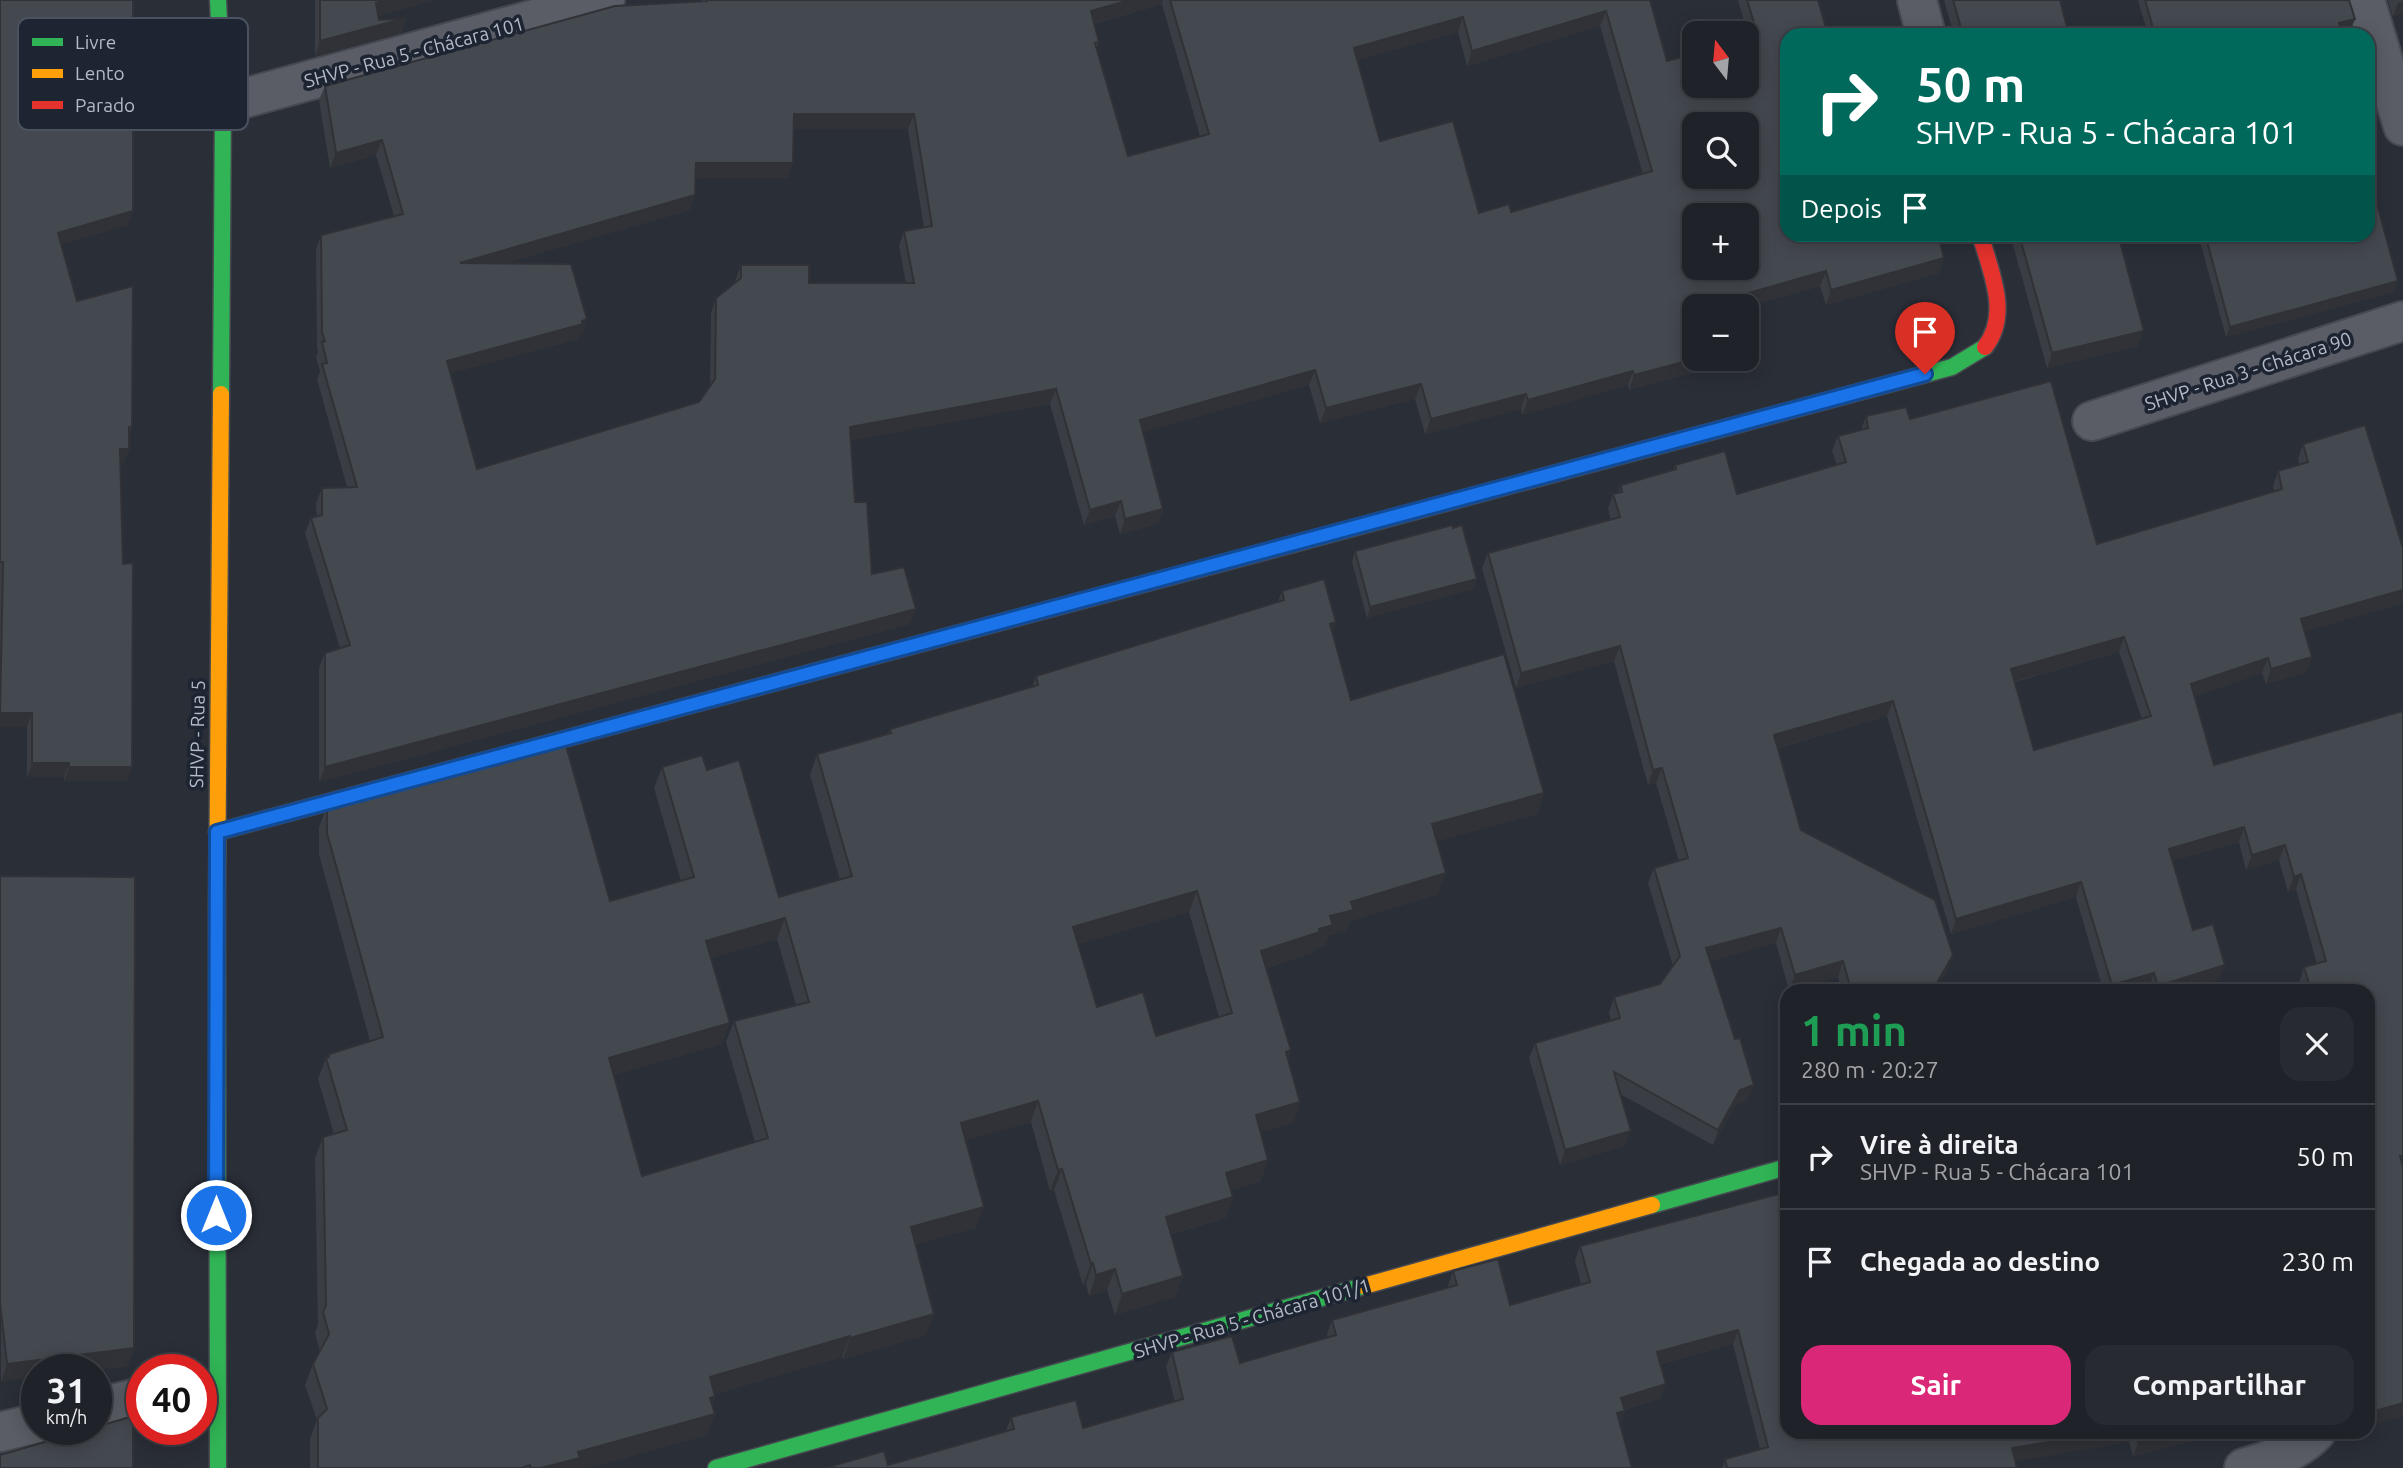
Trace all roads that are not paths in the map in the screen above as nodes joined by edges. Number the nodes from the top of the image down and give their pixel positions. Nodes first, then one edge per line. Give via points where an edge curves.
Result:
1 (218, 0) edge
2 (605, 0) edge
3 (1917, 0) edge
4 (2365, 0) edge
5 (219, 18) edge
6 (1924, 28) edge
7 (2373, 28) edge
8 (2375, 33) edge
9 (248, 97) edge
10 (2403, 126) edge
11 (223, 130) edge
12 (1982, 242) edge
13 (2403, 321) edge
14 (2092, 421) dead end
15 (217, 832) junction
16 (1780, 1169) edge
17 (209, 1354) edge
18 (21, 1427) edge
19 (0, 1432) edge
20 (2308, 1439) edge
21 (216, 1445) edge
22 (218, 1468) edge
23 (716, 1468) edge
24 (2244, 1468) edge

1 - 5 street, SHVP - Rua 5
2 - 9 street, SHVP - Rua 5 - Chácara 101
3 - 6 street
4 - 7 street
8 - 10 street
11 - 15 street, SHVP - Rua 5
12 - 15 street via 2000,314 1997,332 1985,347 1952,367
13 - 14 street, SHVP - Rua 3 - Chácara 90
15 - 17 street, SHVP - Rua 5
16 - 23 street, SHVP - Rua 5 - Chácara 101/1
18 - 19 street
20 - 24 street via 2272,1460
21 - 22 street, SHVP - Rua 5

